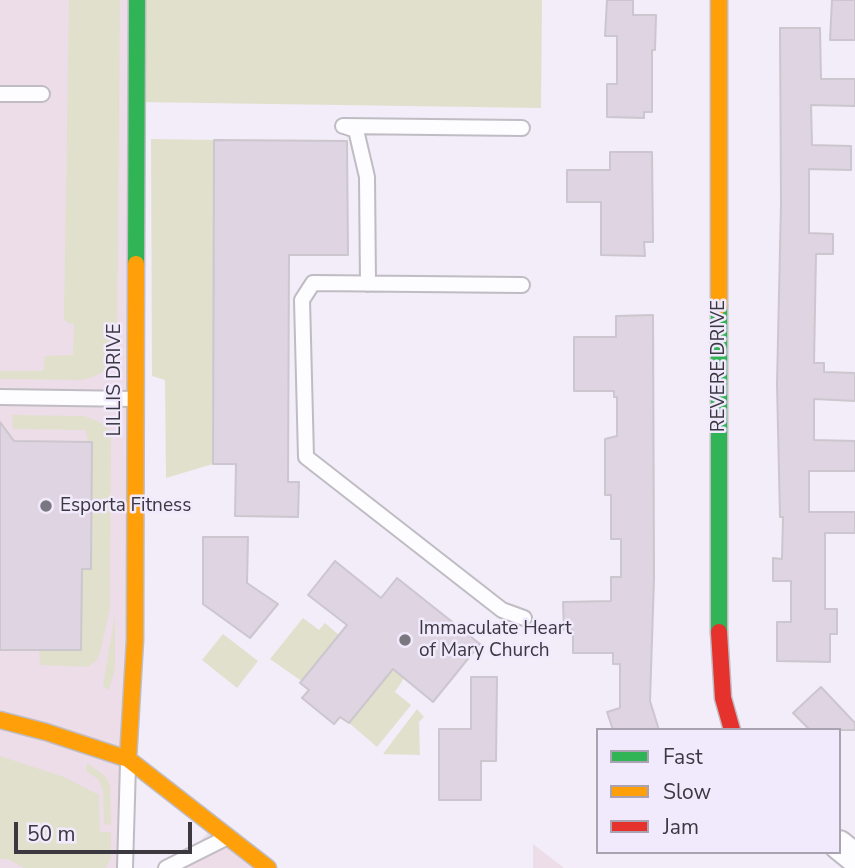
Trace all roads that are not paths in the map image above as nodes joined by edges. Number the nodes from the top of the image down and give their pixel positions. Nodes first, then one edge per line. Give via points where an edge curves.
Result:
1 (137, 0) edge
2 (719, 0) edge
3 (0, 94) edge
4 (42, 94) dead end
5 (522, 128) dead end
6 (368, 284) junction
7 (523, 285) dead end
8 (0, 397) edge
9 (136, 399) junction
10 (524, 618) dead end
11 (0, 720) edge
12 (731, 728) edge
13 (128, 759) junction
14 (229, 837) junction
15 (841, 847) edge
16 (855, 858) edge
17 (125, 868) edge
18 (166, 868) edge
19 (268, 868) edge

1 - 9 street, LILLIS DRIVE
2 - 12 street, REVERE DRIVE via 719,661
3 - 4 lane
5 - 6 lane via 343,125 356,130 367,177
6 - 7 lane
6 - 10 lane via 313,283 302,300 306,457 502,610
8 - 9 lane
9 - 13 street, LILLIS DRIVE via 135,649
11 - 13 street
13 - 14 street
13 - 17 lane
14 - 18 lane
14 - 19 street
15 - 16 street

